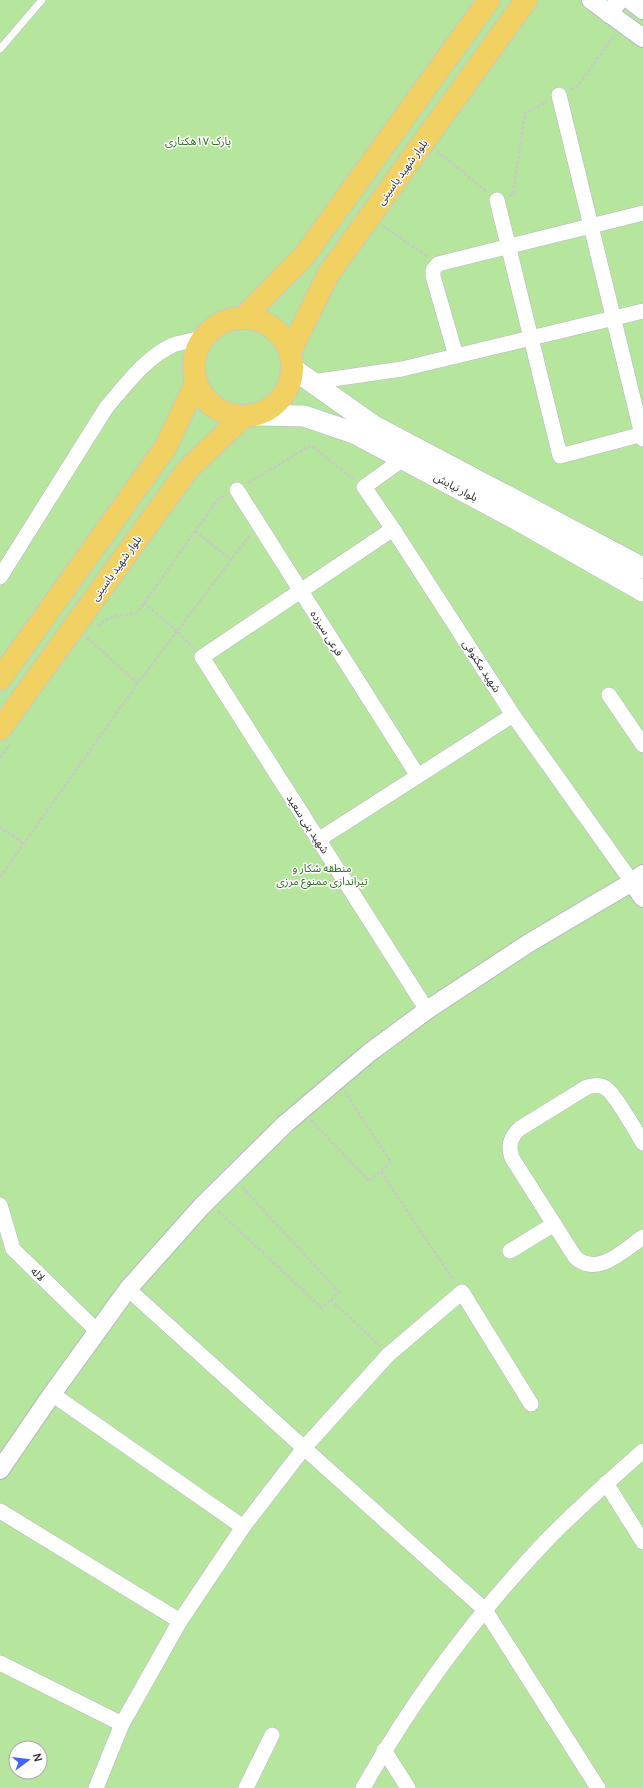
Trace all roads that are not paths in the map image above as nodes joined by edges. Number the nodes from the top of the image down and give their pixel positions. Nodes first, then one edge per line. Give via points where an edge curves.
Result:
1 (42, 0) edge
2 (489, 0) edge
3 (526, 0) edge
4 (590, 0) edge
5 (630, 0) edge
6 (643, 10) edge
7 (617, 13) edge
8 (643, 38) edge
9 (0, 49) edge
10 (559, 95) road end
11 (497, 200) road end
12 (643, 213) edge
13 (591, 226) junction
14 (509, 247) junction
15 (643, 311) edge
16 (243, 318) junction
17 (614, 318) junction
18 (203, 338) junction
19 (531, 338) junction
20 (456, 356) junction
21 (291, 360) junction
22 (196, 382) junction
23 (312, 382) junction
24 (250, 416) junction
25 (643, 436) edge
26 (404, 459) junction
27 (237, 490) road end
28 (487, 495) junction
29 (519, 512) junction
30 (393, 529) junction
31 (643, 568) edge
32 (0, 577) edge
33 (643, 591) edge
34 (301, 592) junction
35 (0, 679) edge
36 (609, 695) dead end
37 (513, 715) junction
38 (0, 729) edge
39 (643, 745) edge
40 (418, 776) junction
41 (318, 840) junction
42 (638, 878) edge
43 (643, 898) edge
44 (427, 1010) junction
45 (643, 1143) edge
46 (0, 1205) edge
47 (554, 1224) junction
48 (643, 1237) edge
49 (6, 1251) edge
50 (510, 1251) dead end
51 (128, 1289) junction
52 (97, 1331) junction
53 (52, 1394) junction
54 (530, 1404) dead end
55 (304, 1448) junction
56 (643, 1451) edge
57 (0, 1470) edge
58 (606, 1483) junction
59 (0, 1511) edge
60 (242, 1527) junction
61 (643, 1542) edge
62 (485, 1610) junction
63 (180, 1621) junction
64 (0, 1662) edge
65 (122, 1724) junction
66 (272, 1735) dead end
67 (384, 1750) junction
68 (96, 1788) edge
69 (246, 1788) edge
70 (363, 1788) edge
71 (408, 1788) edge
72 (598, 1788) edge

1 - 9 lane
2 - 16 main road via 304,256
3 - 21 main road, بلوار شهید یاسینی via 330,273
4 - 7 street
5 - 6 street
7 - 8 street
10 - 13 street
11 - 14 street
12 - 13 street
13 - 14 street
13 - 17 street
14 - 19 street
14 - 20 street via 438,264 433,270
15 - 17 street
16 - 18 main road via 228,320 214,327
16 - 21 main road via 258,320 272,328 283,338
17 - 19 street
17 - 25 street
18 - 22 main road via 196,352
18 - 32 street via 173,345 156,354 126,384 106,408
19 - 20 street
19 - 25 street via 560,456
20 - 23 street via 402,369
21 - 23 main road, بلوار نیایش
21 - 24 main road via 290,383 283,397 272,408
22 - 24 main road via 203,396 214,408 228,414
22 - 35 main road via 166,448
23 - 28 main road, بلوار نیایش via 374,426
24 - 26 main road, بلوار نیایش via 304,416 354,433
24 - 38 main road, بلوار شهید یاسینی via 188,469
26 - 28 main road, بلوار نیایش
26 - 30 street, شهید مکتوفی via 364,487
27 - 34 street, فرعی سیزده
28 - 29 main road, بلوار نیایش
29 - 31 main road, بلوار نیایش
29 - 33 main road, بلوار نیایش
30 - 34 street
30 - 37 street, شهید مکتوفی
34 - 40 street, فرعی سیزده
34 - 41 street, شهید بنی سعید via 202,658
36 - 39 street
37 - 40 street
37 - 42 street, شهید مکتوفی
40 - 41 street
41 - 44 street, شهید بنی سعید
42 - 43 street
42 - 44 street via 528,943
44 - 51 street via 369,1053 286,1124 208,1201
45 - 47 street via 612,1094 598,1085 587,1087 519,1129 511,1139 510,1152
46 - 49 street, لاله
47 - 48 street via 575,1257 586,1265 599,1265
47 - 50 street
49 - 52 street, لاله
51 - 52 street
51 - 55 street
52 - 53 street
53 - 57 street
53 - 60 street
54 - 55 street via 462,1292 388,1355
55 - 60 street
55 - 62 street
56 - 58 street
58 - 61 street
58 - 62 street via 545,1542
59 - 63 street
60 - 63 street
62 - 67 street via 424,1690
62 - 72 street
63 - 65 street
64 - 65 street
65 - 68 street
66 - 69 street
67 - 70 street
67 - 71 street

